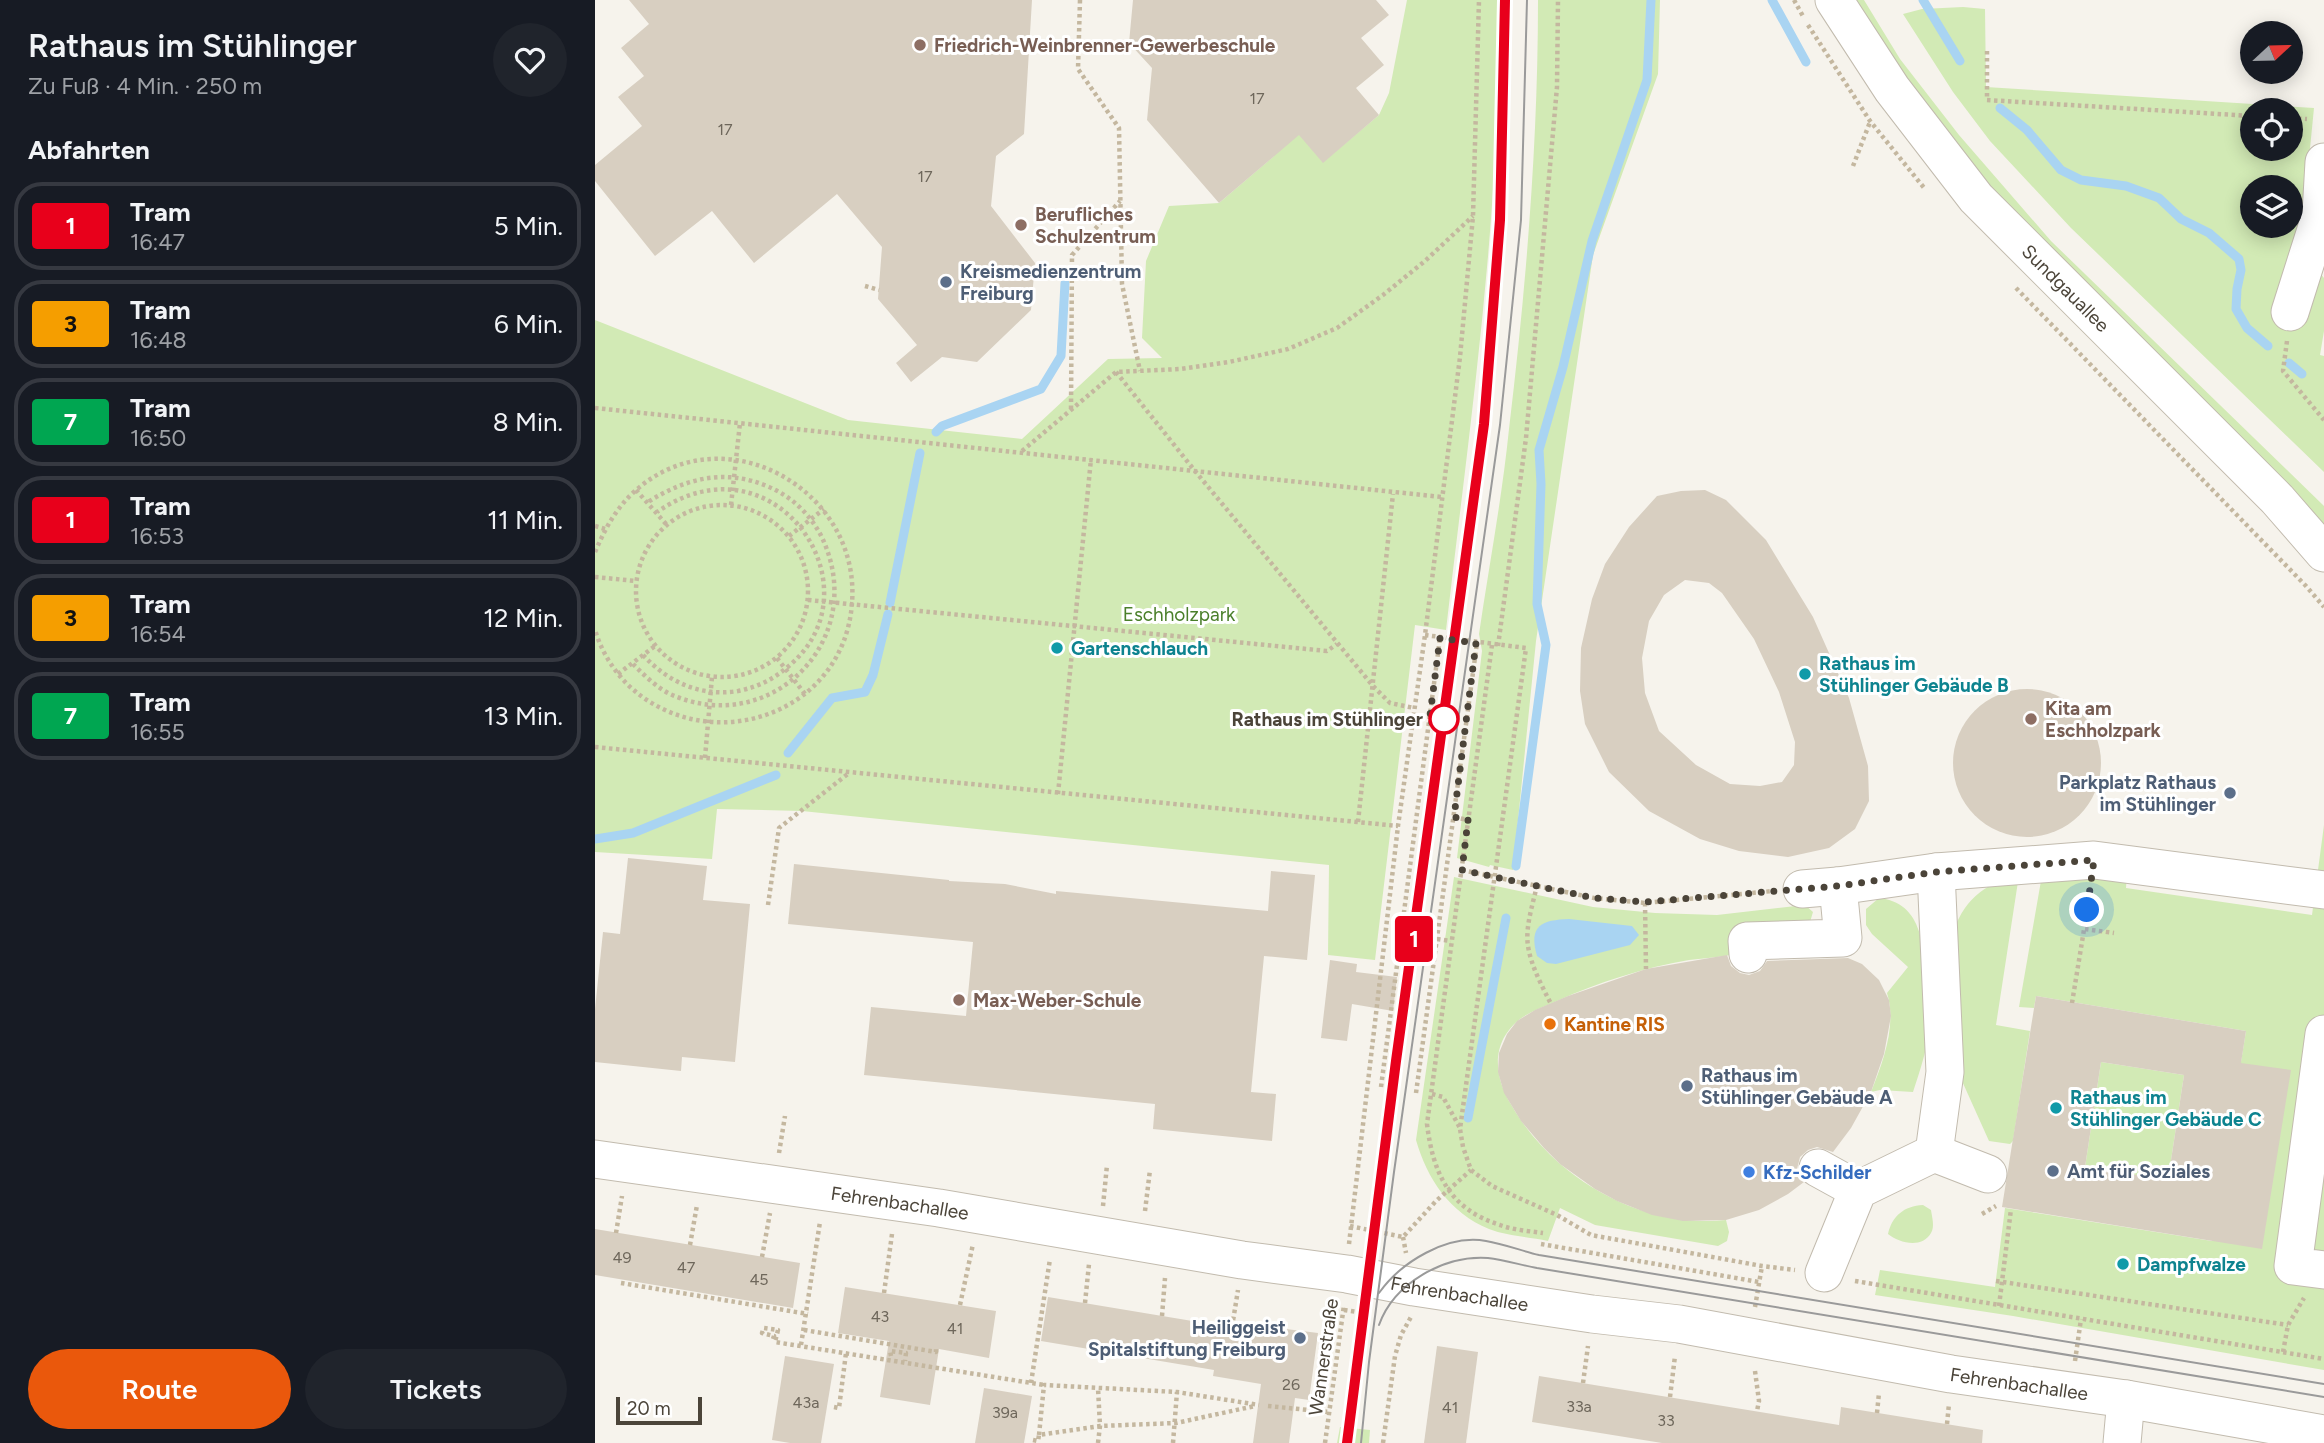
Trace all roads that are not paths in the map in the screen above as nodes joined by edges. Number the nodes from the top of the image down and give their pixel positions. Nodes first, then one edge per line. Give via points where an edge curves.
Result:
1 (1834, 0) edge
2 (2324, 162) edge
3 (2290, 312) road end
4 (2324, 553) edge
5 (1936, 872) junction
6 (1838, 886) junction
7 (1802, 889) road end
8 (2324, 890) edge
9 (1748, 954) dead end
10 (2324, 1034) edge
11 (1934, 1153) junction
12 (595, 1159) edge
13 (1818, 1168) dead end
14 (1988, 1174) dead end
15 (1858, 1190) junction
16 (2322, 1270) edge
17 (1824, 1273) road end
18 (2126, 1399) junction
19 (2324, 1434) edge
20 (2122, 1443) edge

1 - 4 street, Sundgauallee via 1892,89 1976,198 2277,499
2 - 3 street via 2321,214
5 - 6 street
5 - 8 street via 2111,862
5 - 11 street via 1945,1072
6 - 7 street
6 - 9 street via 1843,937 1747,941
10 - 16 street via 2293,1266
11 - 14 street
11 - 15 street
12 - 18 street, Fehrenbachallee via 1679,1324 1951,1374
13 - 15 street
15 - 17 street
18 - 19 street, Fehrenbachallee
18 - 20 street

